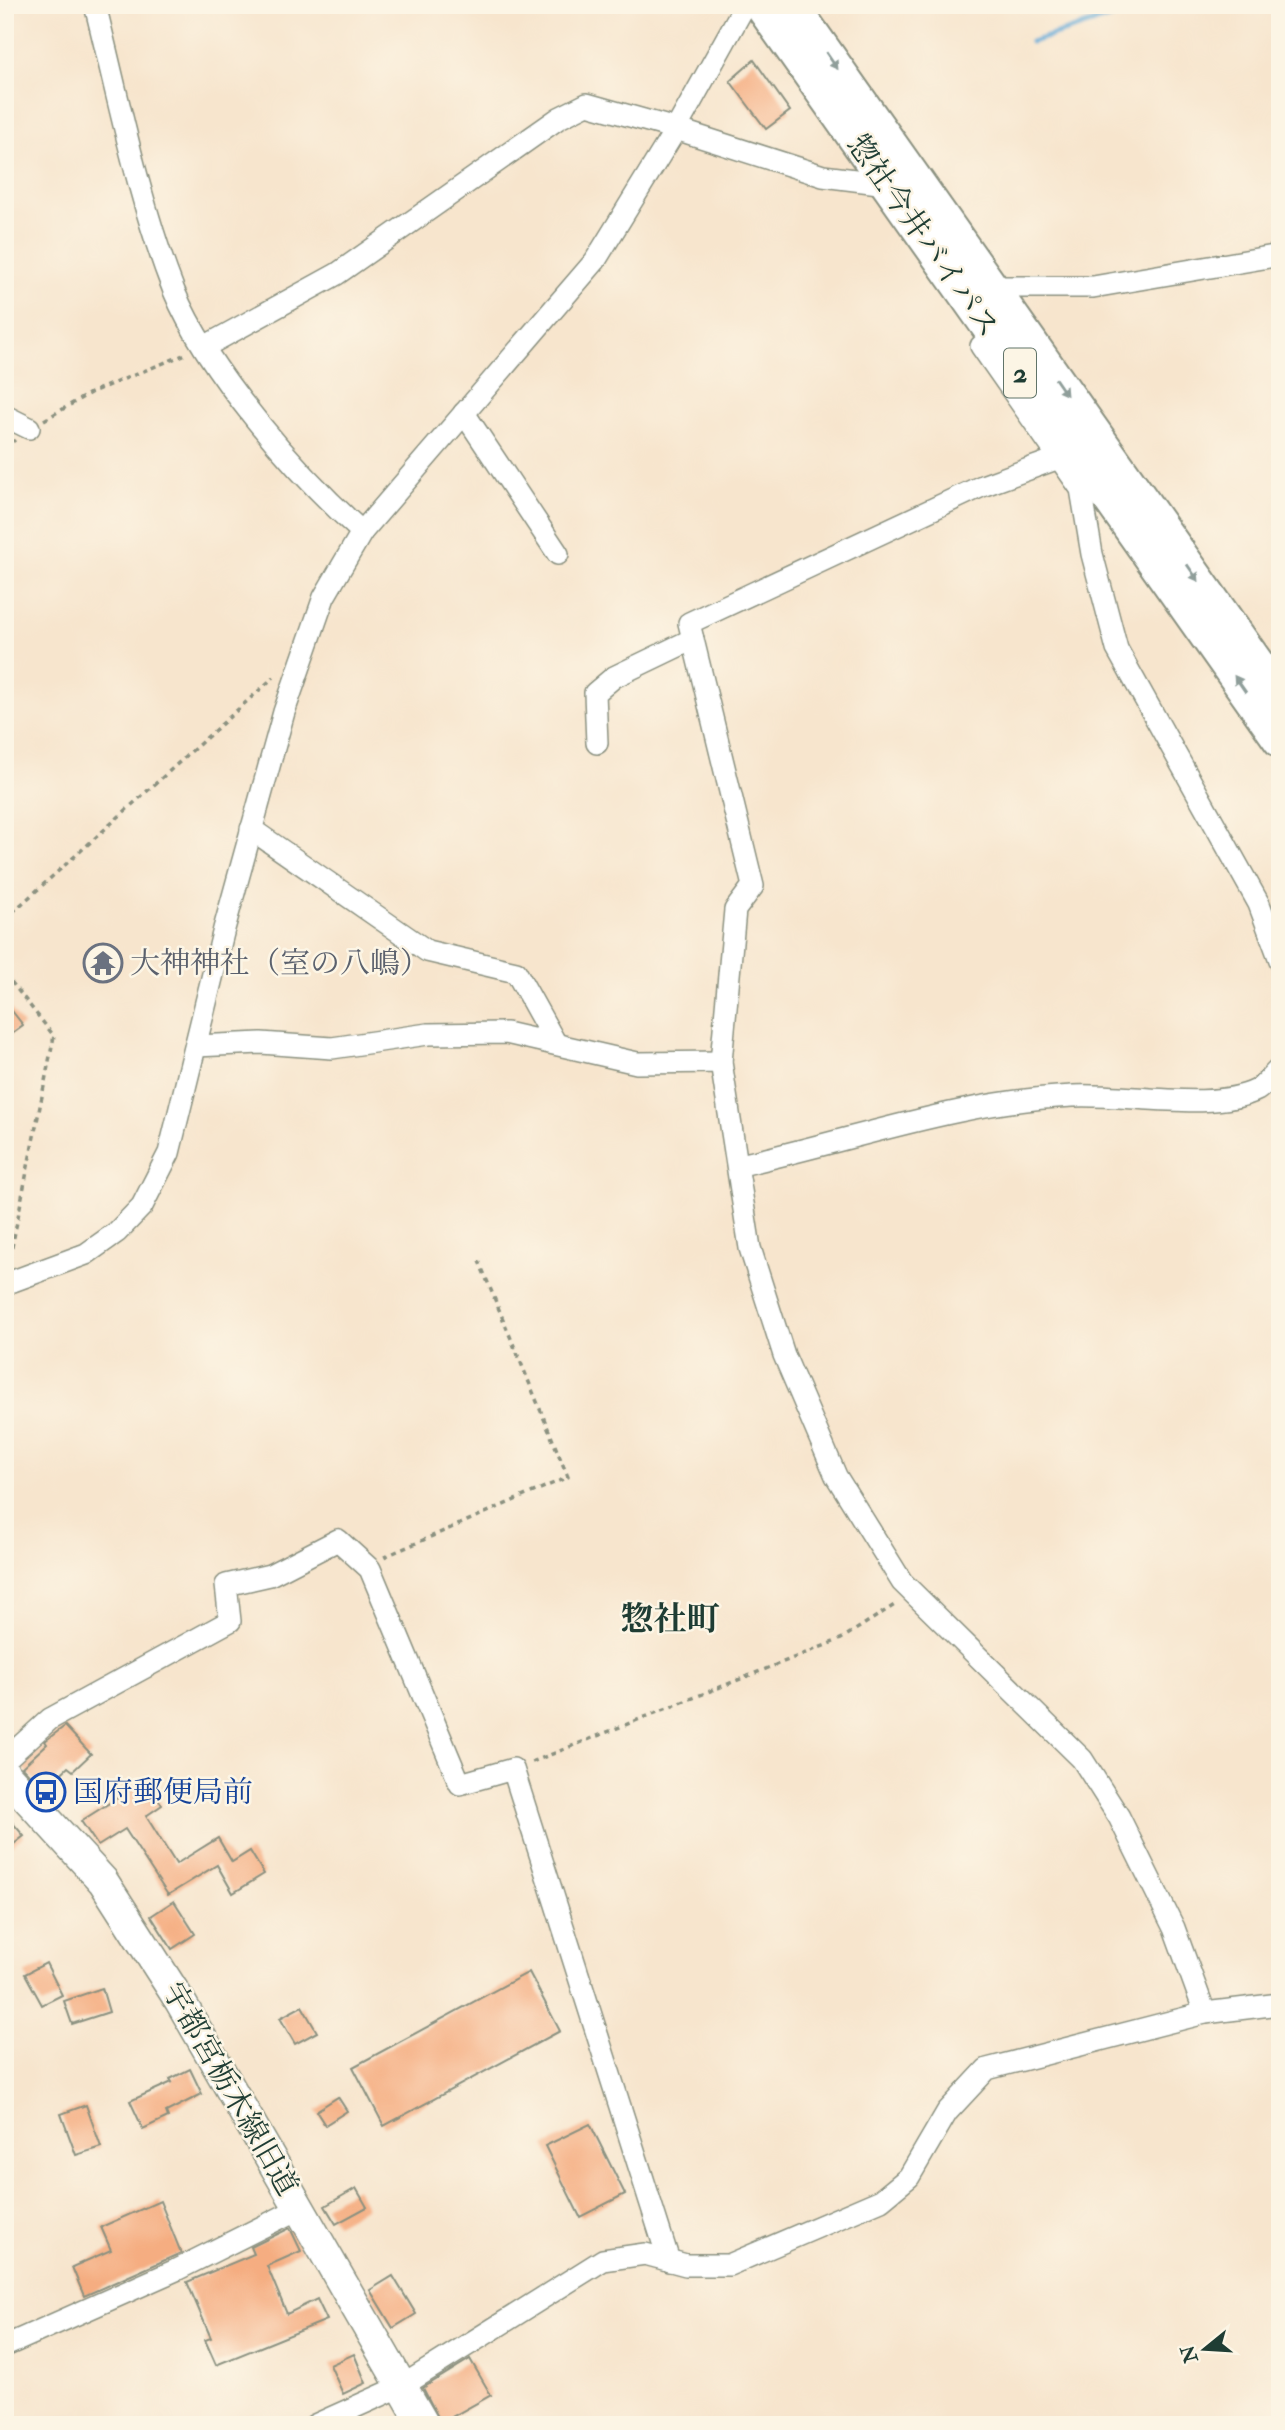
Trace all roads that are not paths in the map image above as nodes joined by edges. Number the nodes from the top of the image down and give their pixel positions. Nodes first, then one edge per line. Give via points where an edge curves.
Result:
1 (95, 5) edge
2 (792, 5) edge
3 (750, 6) edge
4 (676, 129) junction
5 (877, 183) junction
6 (1280, 254) edge
7 (975, 288) junction
8 (204, 347) junction
9 (464, 413) junction
10 (5, 416) edge
11 (29, 428) road end
12 (1059, 458) junction
13 (362, 532) junction
14 (558, 554) dead end
15 (693, 639) junction
16 (1280, 696) edge
17 (1280, 740) edge
18 (597, 743) dead end
19 (251, 829) junction
20 (1280, 960) edge
21 (556, 1044) junction
22 (196, 1046) junction
23 (721, 1062) junction
24 (1280, 1068) edge
25 (740, 1165) junction
26 (6, 1288) edge
27 (7, 1774) edge
28 (1280, 2004) edge
29 (1205, 2013) junction
30 (300, 2208) junction
31 (670, 2261) junction
32 (5, 2346) edge
33 (402, 2386) junction
34 (315, 2425) edge
35 (424, 2425) edge

1 - 8 street via 147,211 175,292
2 -> 7 main road, 惣社今井バイパス / 2
3 - 4 street
3 - 5 main road, 惣社今井バイパス / 2
4 - 5 street via 823,177
4 - 8 street via 587,104 559,118 337,274
4 - 9 street via 595,261
5 - 7 main road, 惣社今井バイパス / 2
5 - 12 street
6 - 7 street via 1093,287
7 -> 16 main road, 惣社今井バイパス / 2
17 -> 7 main road, 惣社今井バイパス / 2
8 - 13 street via 324,499
9 - 13 street
9 - 14 street
10 - 11 street
12 - 15 street via 982,486 689,623
12 - 20 street via 1081,489 1092,554 1117,649 1259,904
13 - 19 street via 324,597 304,650
15 - 18 street via 614,677 595,693
15 - 23 street via 753,886 735,910
19 - 21 street via 427,951 516,972
19 - 22 street
21 - 22 street via 506,1033 428,1034 332,1048 261,1043
21 - 23 street via 638,1063
22 - 26 street via 169,1153 142,1206 86,1254
23 - 25 street
24 - 25 street via 1258,1090 1218,1101 1072,1096 997,1104 888,1126 823,1147
25 - 29 street via 750,1248 784,1355 836,1476 902,1582 1082,1759 1119,1817 1174,1928
27 - 30 street, 宇都宮栃木線旧道 via 103,1881 180,2001
27 - 31 street via 50,1720 230,1621 226,1585 270,1575 338,1540 366,1565 460,1784 513,1769
28 - 29 street
29 - 31 street via 987,2069 947,2112 909,2177 881,2200 729,2265
30 - 32 street via 176,2270
30 - 33 street, 宇都宮栃木線旧道
31 - 33 street via 645,2253 603,2260
33 - 34 street
33 - 35 street, 宇都宮栃木線旧道

